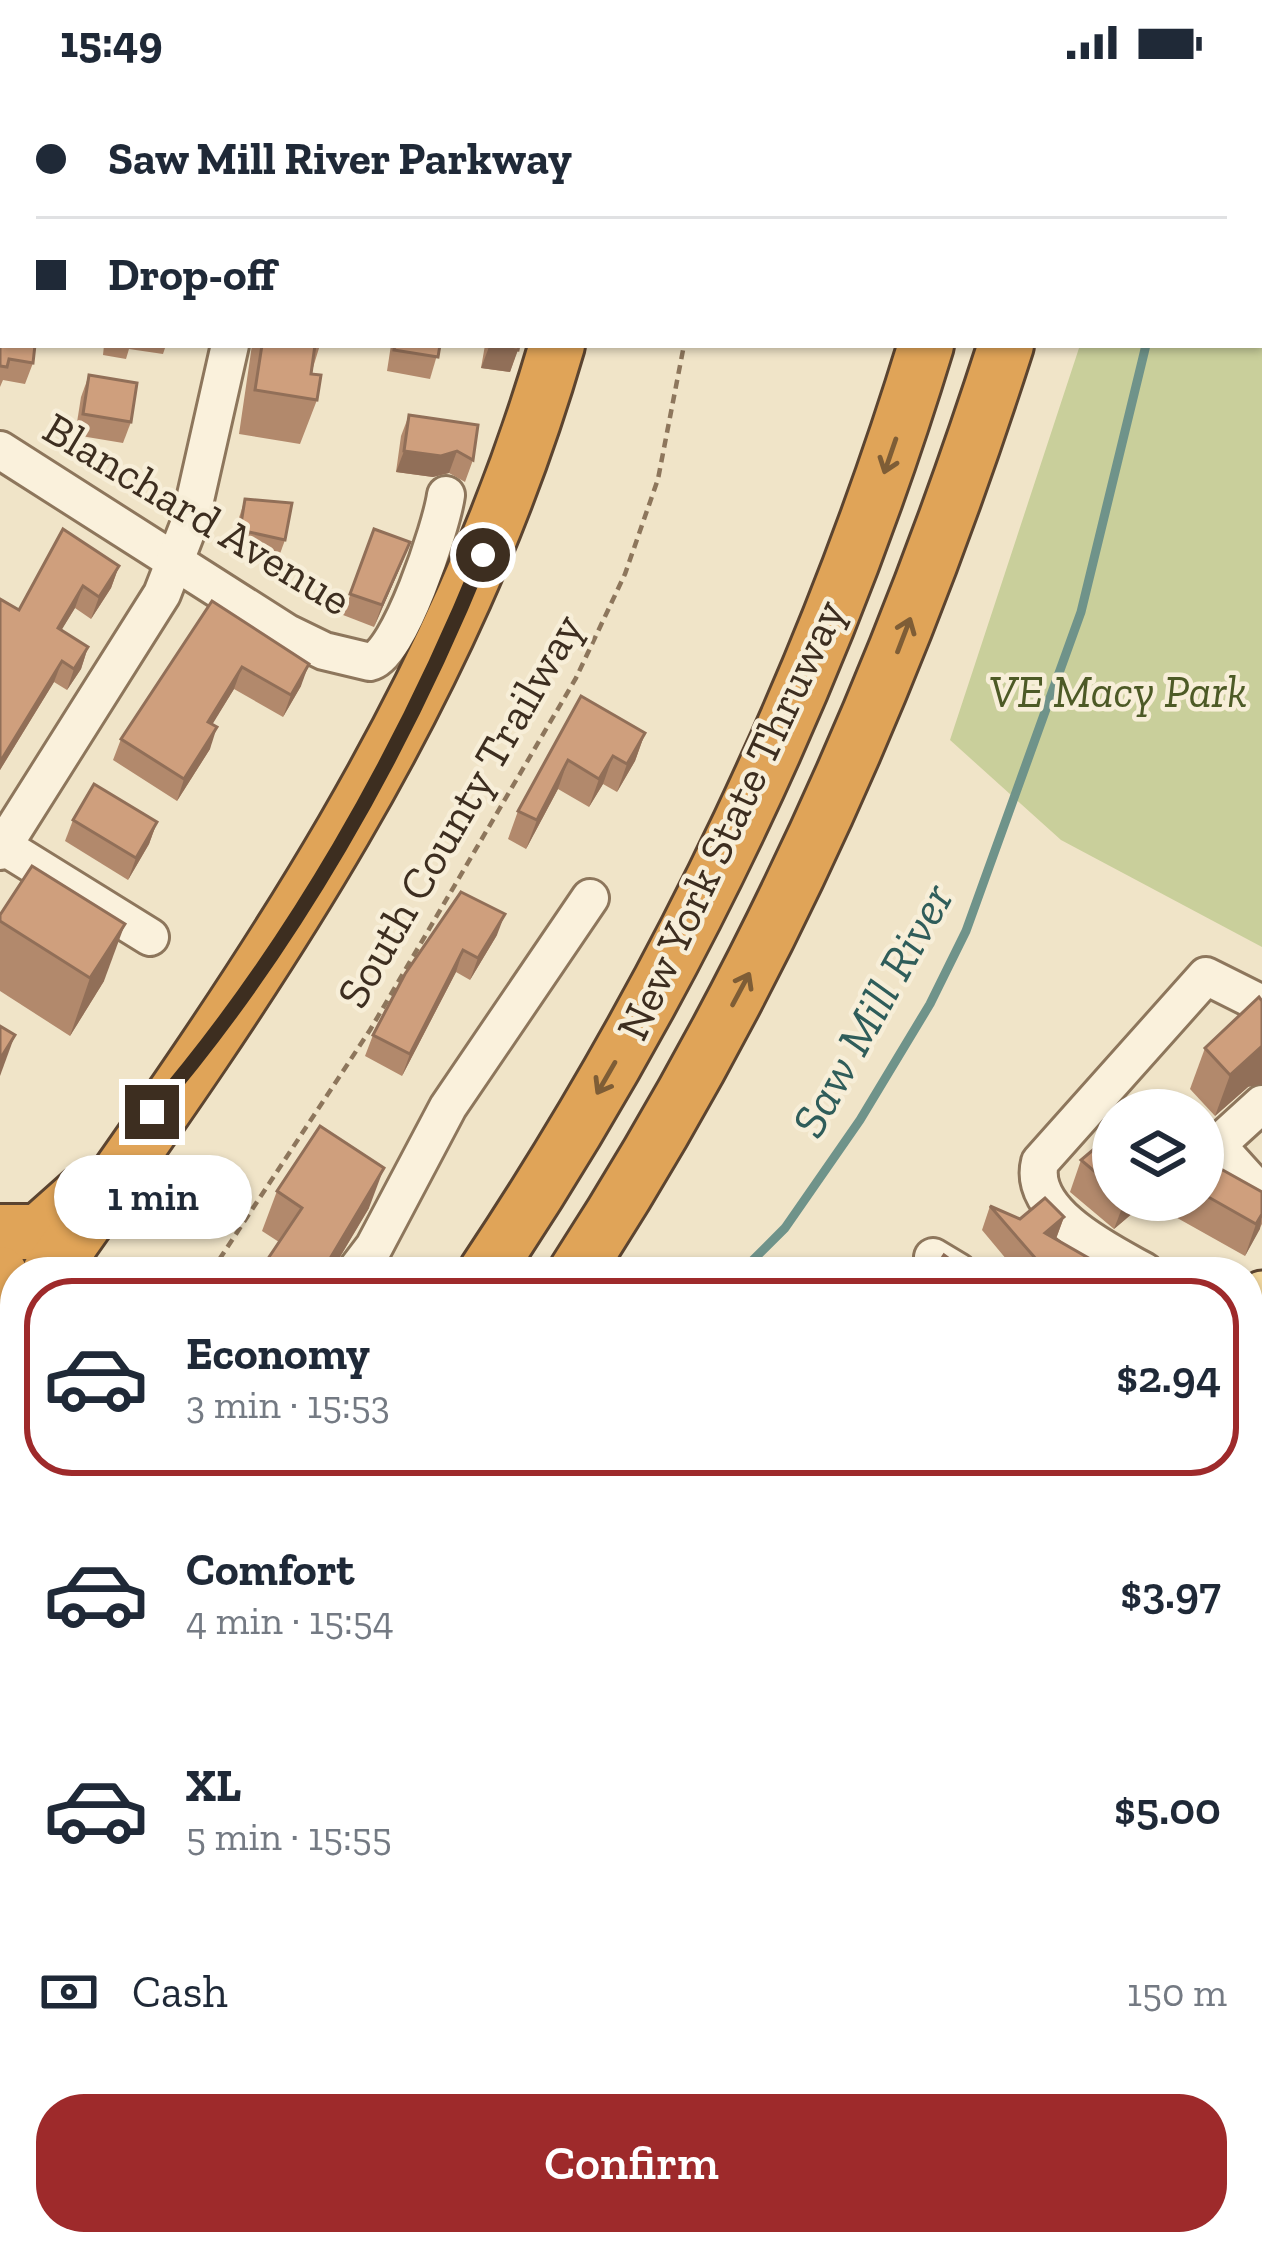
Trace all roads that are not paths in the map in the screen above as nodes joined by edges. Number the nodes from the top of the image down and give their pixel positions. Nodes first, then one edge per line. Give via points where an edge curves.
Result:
1 (229, 348) edge
2 (556, 348) edge
3 (593, 348) edge
4 (925, 348) edge
5 (1005, 348) edge
6 (0, 450) edge
7 (446, 495) dead end
8 (176, 563) junction
9 (1, 847) edge
10 (590, 898) dead end
11 (150, 937) dead end
12 (1262, 1004) edge
13 (210, 1044) junction
14 (1262, 1105) edge
15 (1262, 1196) edge
16 (0, 1232) edge
17 (61, 1257) edge
18 (103, 1257) edge
19 (366, 1257) edge
20 (495, 1257) edge
21 (585, 1257) edge
22 (1115, 1257) edge
23 (0, 1274) edge
24 (0, 1304) edge

1 - 8 street
2 - 13 highway via 510,489 426,683 325,869
3 - 18 highway via 507,590 415,781 308,964
4 -> 20 highway, New York State Thruway via 843,585 758,783 613,1066
21 -> 5 highway, New York State Thruway via 720,1029 843,779 940,542
6 - 8 street, Blanchard Avenue
7 - 8 street, Blanchard Avenue via 420,580 379,661 324,652
8 - 9 street
9 - 11 street
10 - 19 street via 448,1107
12 - 22 street via 1206,976 1040,1162 1037,1173 1082,1240
13 - 16 highway via 65,1214 27,1235
13 - 17 highway
14 - 15 street via 1217,1145
23 - 24 highway

